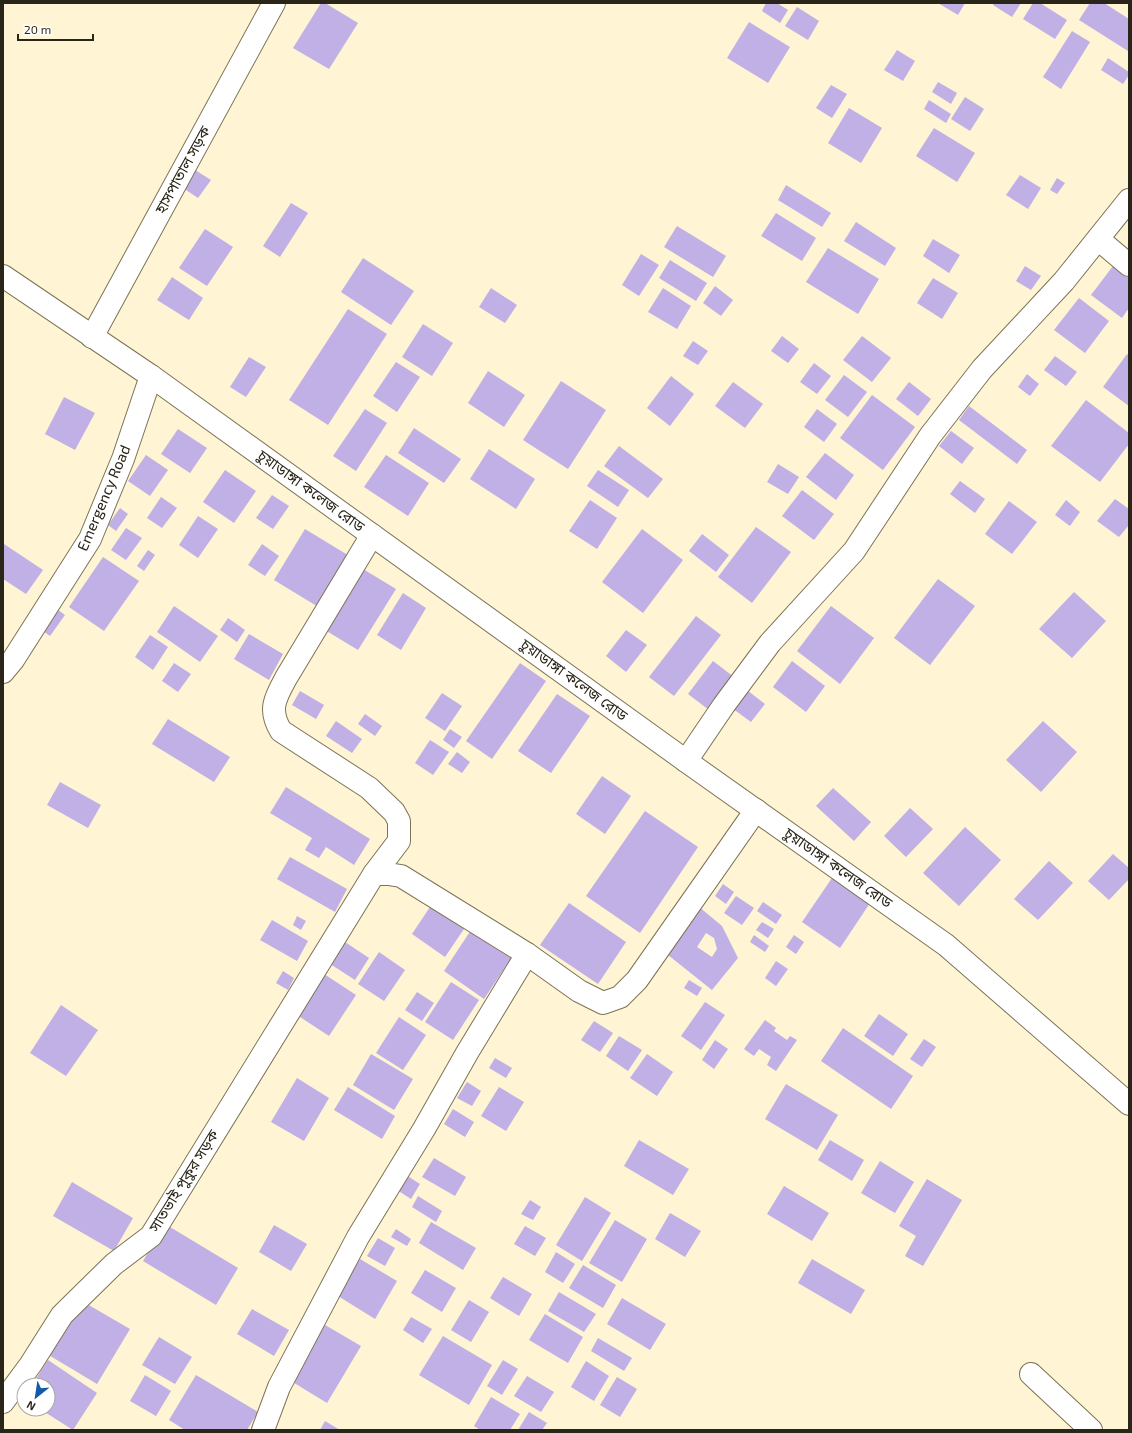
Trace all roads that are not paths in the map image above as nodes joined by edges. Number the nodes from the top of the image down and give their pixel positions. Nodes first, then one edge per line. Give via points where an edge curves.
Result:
1 (274, 3) edge
2 (1129, 200) edge
3 (1098, 239) junction
4 (1129, 264) edge
5 (3, 276) edge
6 (92, 337) junction
7 (151, 376) junction
8 (372, 535) junction
9 (3, 672) edge
10 (686, 761) junction
11 (756, 810) junction
12 (374, 874) junction
13 (527, 954) junction
14 (1129, 1104) edge
15 (1031, 1374) dead end
16 (3, 1402) edge
17 (263, 1430) edge
18 (1091, 1430) edge

1 - 6 street, হাসপাতাল সড়ক
2 - 3 street
3 - 4 street
3 - 10 street via 1064,281 982,369 930,436 854,551 770,643 724,704
5 - 6 street, চুয়াডাঙ্গা কলেজ রোড
6 - 7 street, চুয়াডাঙ্গা কলেজ রোড
7 - 8 street, চুয়াডাঙ্গা কলেজ রোড
7 - 9 street, Emergency Road via 123,458 90,539 14,660
8 - 10 street, চুয়াডাঙ্গা কলেজ রোড
8 - 12 street, সাতভাই পুকুর সড়ক via 286,678 273,708 275,722 281,731 369,788 394,812 399,821 399,841
10 - 11 street, চুয়াডাঙ্গা কলেজ রোড
11 - 13 street via 637,980 620,997 603,1003 579,991
11 - 14 street, চুয়াডাঙ্গা কলেজ রোড via 946,944
12 - 13 street via 401,876
12 - 16 street, সাতভাই পুকুর সড়ক via 151,1236 114,1264 62,1315
13 - 17 street via 358,1237 279,1386
15 - 18 street

